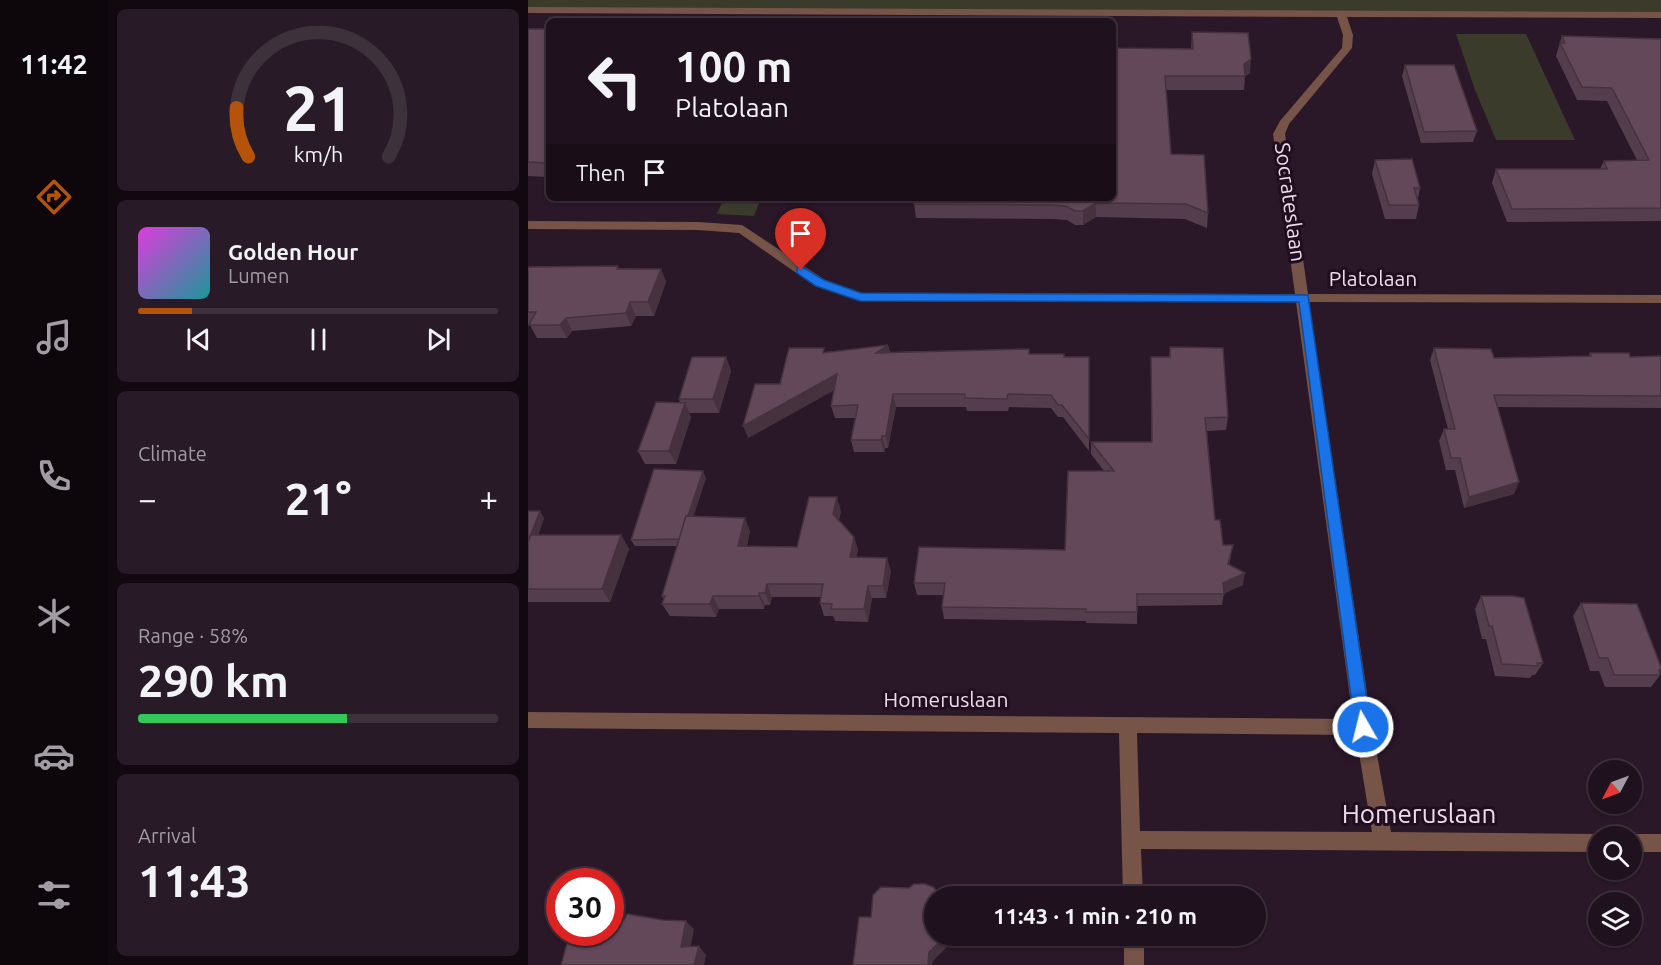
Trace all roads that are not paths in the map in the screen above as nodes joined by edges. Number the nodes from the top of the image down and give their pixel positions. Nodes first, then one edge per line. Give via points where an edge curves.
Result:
1 (528, 10) edge
2 (1341, 14) junction
3 (1661, 15) edge
4 (528, 225) edge
5 (1304, 298) junction
6 (1661, 299) edge
7 (528, 720) edge
8 (1128, 724) junction
9 (1363, 727) junction
10 (1131, 840) junction
11 (1383, 841) junction
12 (1588, 843) edge
13 (1642, 843) edge
14 (1661, 843) edge
15 (1133, 886) edge
16 (1134, 946) edge
17 (1134, 965) edge

1 - 2 street
2 - 3 street
2 - 5 street, Socrateslaan via 1348,35 1347,48 1284,123 1280,134
4 - 5 street, Platolaan via 742,230 820,283 860,297
5 - 6 street, Platolaan
5 - 9 street, Socrateslaan
7 - 8 street, Homeruslaan
8 - 9 street, Homeruslaan
8 - 10 street
9 - 11 street, Socrateslaan
10 - 11 street, Homeruslaan
10 - 15 street
11 - 12 street, Homeruslaan
13 - 14 street
16 - 17 street

